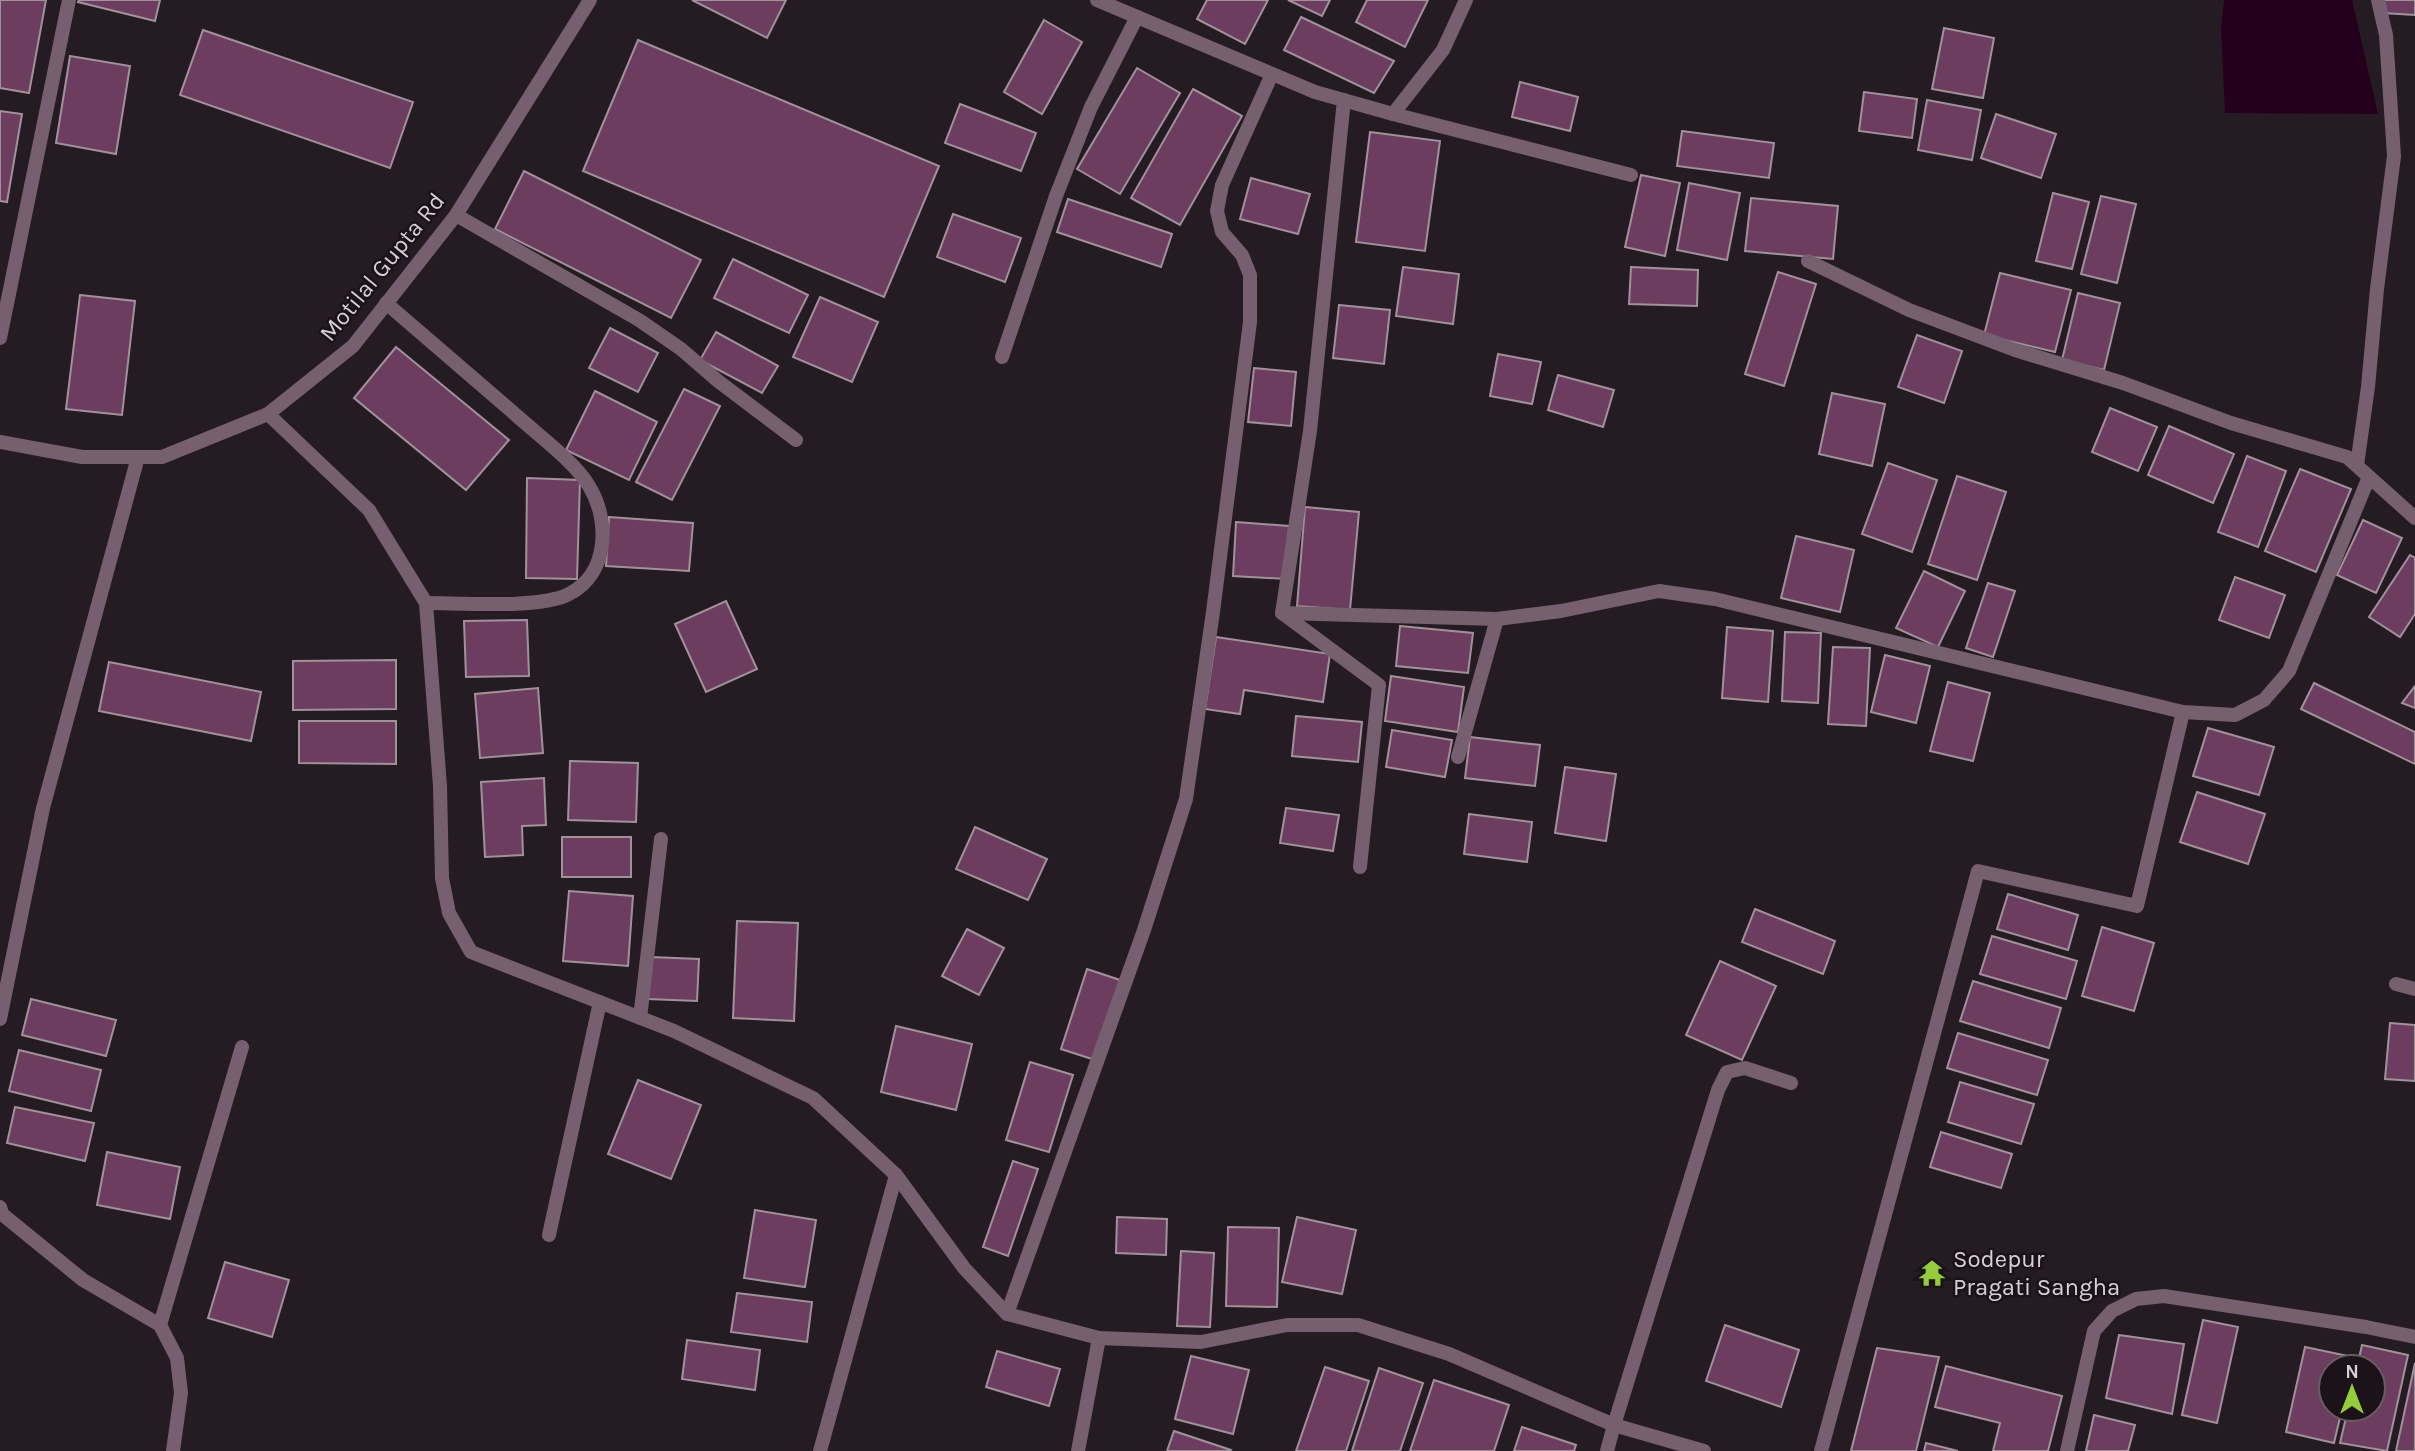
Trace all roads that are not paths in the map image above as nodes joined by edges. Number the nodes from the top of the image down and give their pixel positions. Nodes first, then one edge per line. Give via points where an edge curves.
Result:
1 (69, 0) edge
2 (590, 0) edge
3 (1097, 0) edge
4 (1466, 0) edge
5 (2378, 0) edge
6 (1137, 17) junction
7 (1272, 74) junction
8 (1344, 100) junction
9 (1393, 114) junction
10 (1631, 175) dead end
11 (456, 215) junction
12 (1808, 261) dead end
13 (386, 303) junction
14 (0, 338) edge
15 (1002, 357) dead end
16 (268, 414) junction
17 (796, 440) dead end
18 (0, 442) edge
19 (138, 457) junction
20 (2357, 465) junction
21 (2369, 477) junction
22 (2415, 518) edge
23 (426, 603) junction
24 (1282, 613) junction
25 (1497, 619) junction
26 (2183, 712) junction
27 (1458, 757) dead end
28 (661, 839) dead end
29 (1360, 867) dead end
30 (2396, 984) dead end
31 (2415, 989) edge
32 (600, 1002) junction
33 (639, 1018) junction
34 (0, 1019) edge
35 (242, 1047) dead end
36 (1791, 1083) dead end
37 (896, 1175) junction
38 (0, 1207) edge
39 (549, 1235) dead end
40 (1007, 1314) junction
41 (160, 1325) junction
42 (2415, 1337) edge
43 (1099, 1338) junction
44 (1614, 1425) junction
45 (173, 1451) edge
46 (820, 1451) edge
47 (1078, 1451) edge
48 (1607, 1451) edge
49 (1704, 1451) edge
50 (1821, 1451) edge
51 (2067, 1451) edge

1 - 14 street
2 - 11 street, Motilal Gupta Rd
3 - 6 street
4 - 9 street via 1443,50
5 - 20 street via 2386,35 2394,156
6 - 7 street
6 - 15 street via 1086,120
7 - 8 street
7 - 40 street via 1222,185 1217,211 1222,232 1242,255 1250,275 1250,322 1186,799
8 - 9 street
8 - 24 street via 1310,431
9 - 10 street
11 - 13 street, Motilal Gupta Rd
11 - 17 street via 639,320
12 - 20 street via 1909,310 2015,350 2347,457
13 - 16 street, Motilal Gupta Rd via 353,346
13 - 23 street via 558,452 589,485 600,512 604,544 590,576 570,594 538,603
16 - 19 street, Motilal Gupta Rd via 162,457
16 - 23 street via 369,510
18 - 19 street, Motilal Gupta Rd via 82,457
19 - 34 street via 43,807
20 - 21 street
21 - 22 street
21 - 26 street via 2289,671 2264,700 2235,715
23 - 32 street via 442,878 449,912 471,952
24 - 25 street
24 - 29 street via 1379,685
25 - 26 street via 1659,591 1715,600
25 - 27 street
26 - 50 street via 2137,906 1978,871
28 - 33 street
30 - 31 street
32 - 33 street
32 - 39 street
33 - 37 street via 813,1098
35 - 41 street
36 - 44 street via 1745,1068 1727,1072
37 - 40 street via 964,1268
37 - 46 street
38 - 41 street via 2,1214 83,1280
40 - 43 street
41 - 45 street via 177,1358 181,1393
42 - 51 street via 2164,1296 2136,1299 2112,1311 2094,1331
43 - 44 street via 1201,1342 1287,1325 1358,1325 1449,1354
43 - 47 street
44 - 48 street
44 - 49 street

